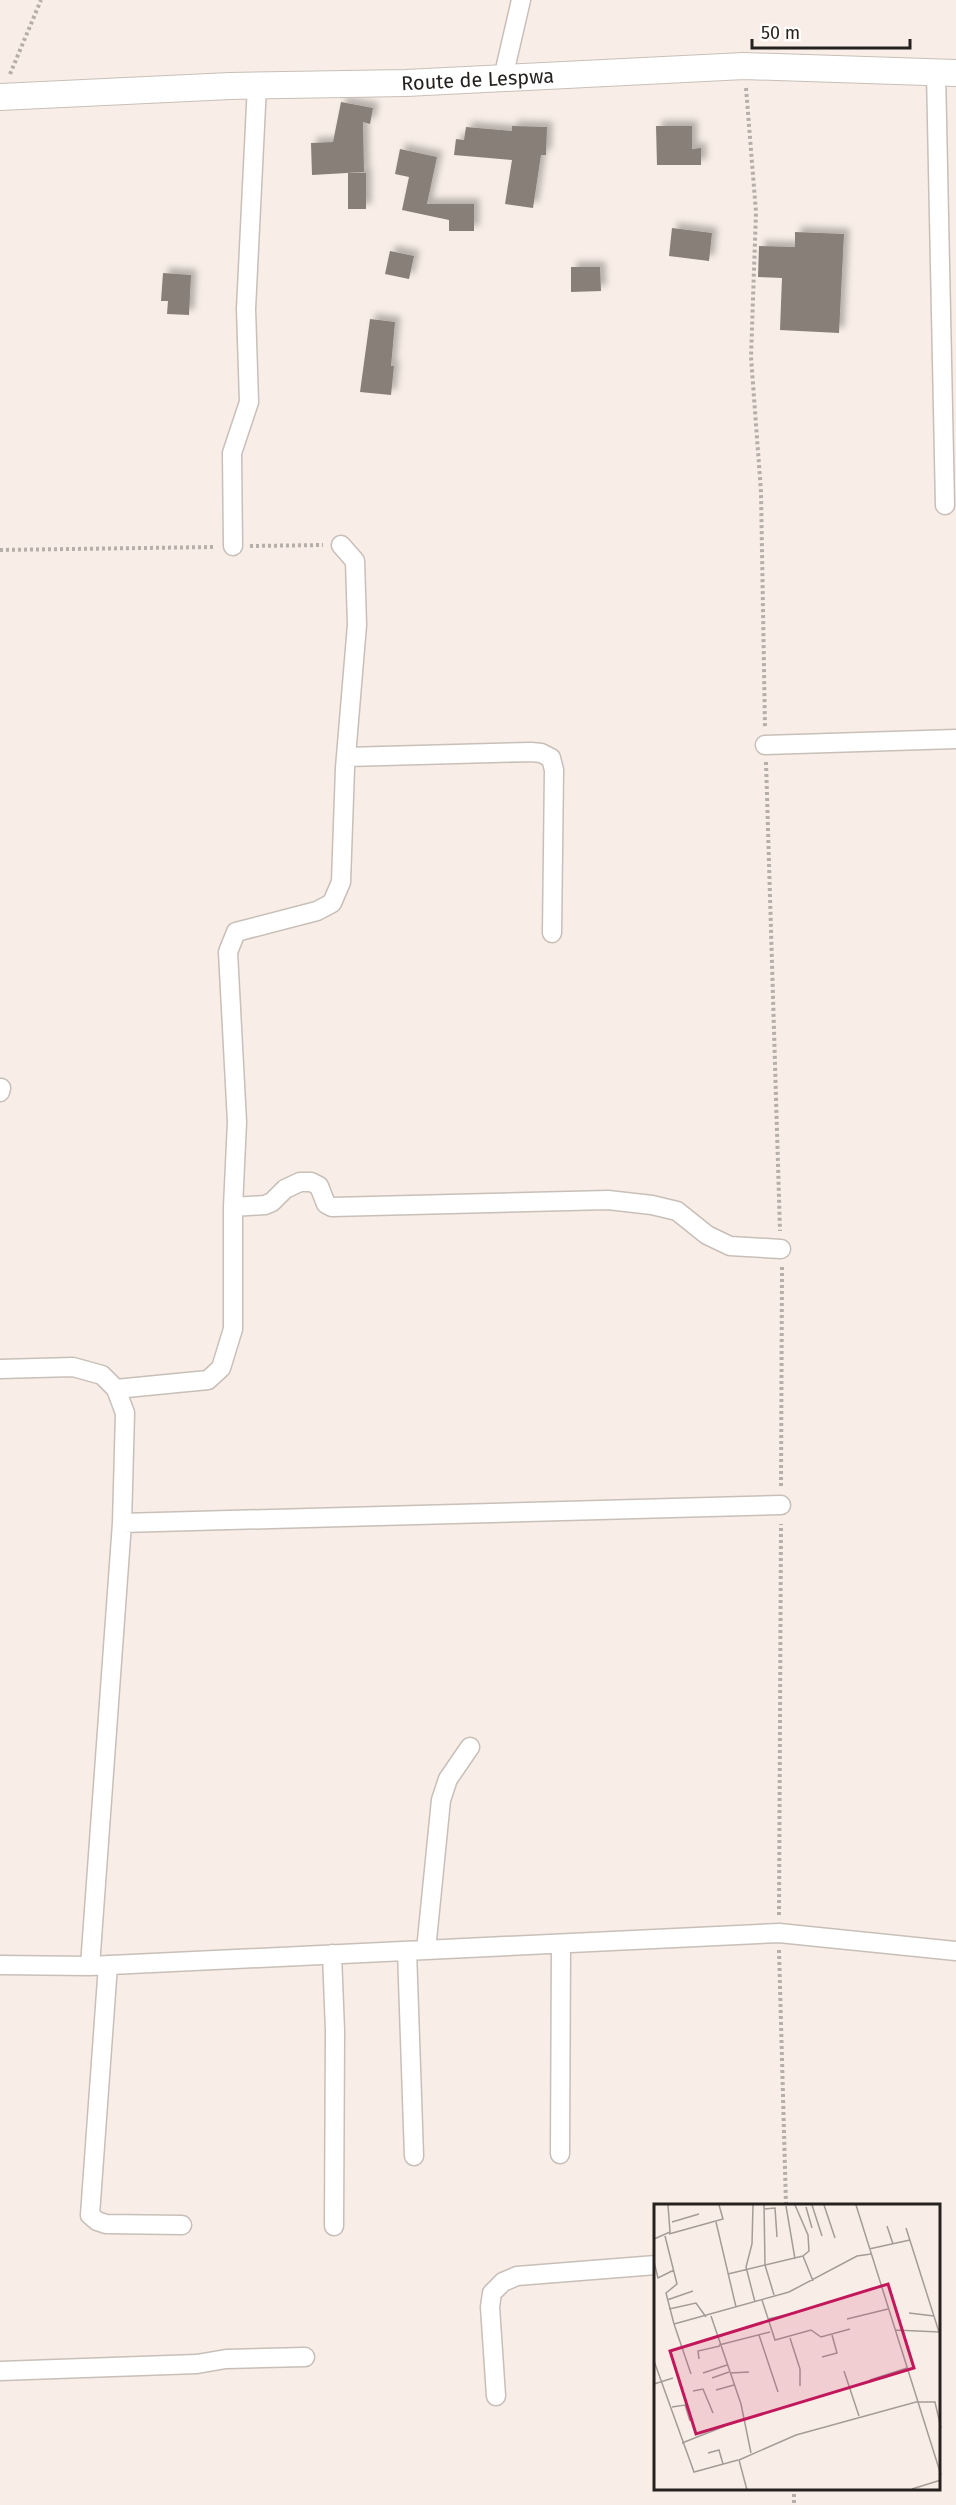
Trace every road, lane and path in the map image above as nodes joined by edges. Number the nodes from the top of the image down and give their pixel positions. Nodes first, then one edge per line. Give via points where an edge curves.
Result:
1 (41, 0) edge
2 (521, 0) edge
3 (744, 66) junction
4 (946, 72) edge
5 (503, 78) junction
6 (5, 86) edge
7 (257, 86) junction
8 (945, 505) dead end
9 (341, 545) joint
10 (233, 546) junction
11 (0, 550) edge
12 (956, 739) edge
13 (765, 745) junction
14 (346, 757) junction
15 (552, 933) dead end
16 (233, 1207) junction
17 (781, 1249) junction
18 (0, 1370) edge
19 (116, 1389) junction
20 (781, 1505) junction
21 (122, 1523) junction
22 (470, 1747) dead end
23 (779, 1933) junction
24 (561, 1944) junction
25 (426, 1950) junction
26 (406, 1951) junction
27 (956, 1951) edge
28 (332, 1954) junction
29 (0, 1965) edge
30 (99, 1966) junction
31 (560, 2154) dead end
32 (414, 2156) dead end
33 (786, 2204) edge
34 (182, 2225) dead end
35 (334, 2226) dead end
36 (654, 2265) edge
37 (305, 2357) dead end
38 (0, 2371) edge
39 (496, 2396) dead end

1 - 6 path
2 - 5 street
3 - 4 street, Route de Lespwa
3 - 5 street, Route de Lespwa
3 - 13 path via 756,212 751,357 761,492
4 - 8 street
5 - 7 street, Route de Lespwa
6 - 7 street, Route de Lespwa
7 - 10 street via 246,309 249,402 232,453
9 - 10 path
9 - 14 street via 354,561 357,625
10 - 11 path
12 - 13 street
13 - 17 path
14 - 15 street via 531,752 551,758
14 - 16 street via 341,882 332,903 317,911 236,932 228,952 237,1122
16 - 17 street via 265,1205 300,1182 319,1186 326,1204 332,1208 608,1200 677,1211 707,1235 730,1246
16 - 19 street via 233,1329 221,1368 208,1380
17 - 20 path
18 - 19 street via 73,1367 102,1375
19 - 21 street via 124,1413
20 - 21 street
20 - 23 path
21 - 30 street
22 - 25 street via 448,1779 441,1800
23 - 24 street
23 - 27 street
23 - 33 path
24 - 25 street
24 - 31 street
25 - 26 street
26 - 28 street
26 - 32 street
28 - 30 street
28 - 35 street
29 - 30 street
30 - 34 street via 90,2215 106,2224
36 - 39 street via 517,2277 503,2282 492,2293 490,2307
37 - 38 street

